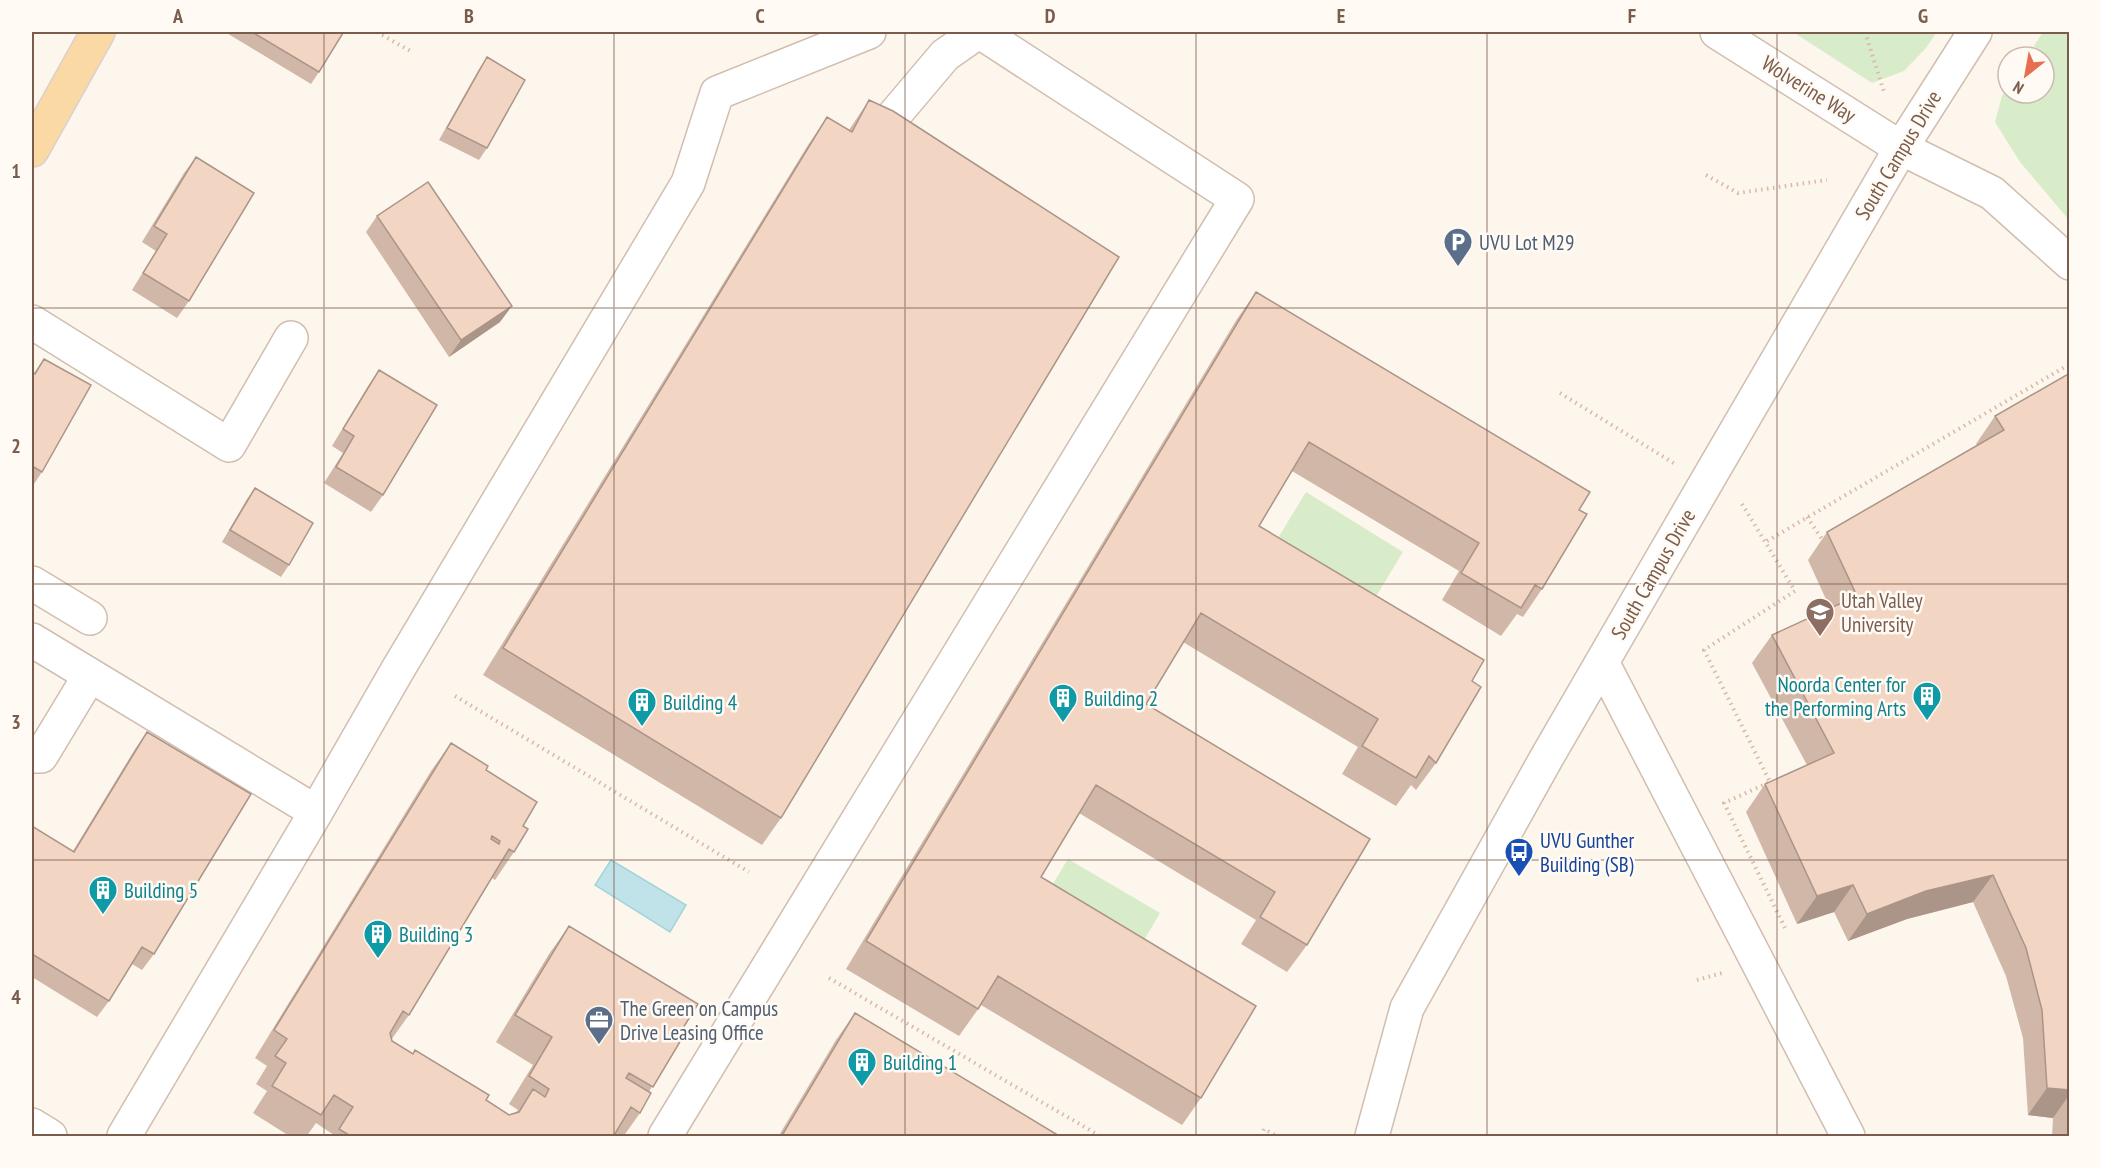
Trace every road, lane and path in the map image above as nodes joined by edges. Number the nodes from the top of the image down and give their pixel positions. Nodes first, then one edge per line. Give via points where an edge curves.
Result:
1 (98, 32) edge
2 (376, 32) edge
3 (869, 32) edge
4 (979, 32) edge
5 (1717, 32) edge
6 (1865, 32) edge
7 (1975, 32) edge
8 (412, 52) dead end
9 (1884, 92) dead end
10 (874, 139) edge
11 (1901, 148) junction
12 (32, 150) edge
13 (1706, 176) dead end
14 (1827, 180) dead end
15 (2070, 263) edge
16 (32, 322) edge
17 (291, 338) dead end
18 (2070, 364) edge
19 (2053, 374) junction
20 (2058, 383) edge
21 (1560, 393) dead end
22 (1676, 464) dead end
23 (1742, 504) dead end
24 (1808, 517) junction
25 (1767, 541) junction
26 (1828, 548) dead end
27 (32, 583) edge
28 (90, 618) dead end
29 (32, 640) edge
30 (1602, 662) junction
31 (90, 675) junction
32 (455, 696) dead end
33 (32, 756) edge
34 (316, 812) junction
35 (749, 872) dead end
36 (1785, 928) dead end
37 (1727, 972) dead end
38 (829, 978) dead end
39 (1697, 980) dead end
40 (32, 1125) edge
41 (50, 1137) edge
42 (124, 1137) edge
43 (665, 1137) edge
44 (1100, 1137) edge
45 (1261, 1137) edge
46 (1277, 1137) edge
47 (1372, 1137) edge
48 (1848, 1137) edge

1 - 12 main road
2 - 8 path
3 - 34 street via 717,93 688,183
4 - 10 street via 945,56
4 - 43 street via 1237,199
5 - 11 street, Wolverine Way
6 - 9 path
7 - 11 street, South Campus Drive
11 - 15 street, Wolverine Way via 1992,193
11 - 30 street, South Campus Drive
13 - 14 path via 1738,193
16 - 17 street via 229,444
18 - 19 path
19 - 20 path
19 - 24 path
21 - 22 path
23 - 25 path
24 - 25 path
24 - 26 path
25 - 36 path via 1795,591 1704,650 1770,782 1724,803
27 - 28 street
29 - 31 street
30 - 47 street, South Campus Drive via 1407,1008
30 - 48 street
31 - 33 street via 41,756
31 - 34 street
32 - 35 path
34 - 42 street
37 - 39 path
38 - 44 path
40 - 41 street
45 - 46 path via 1264,1129

